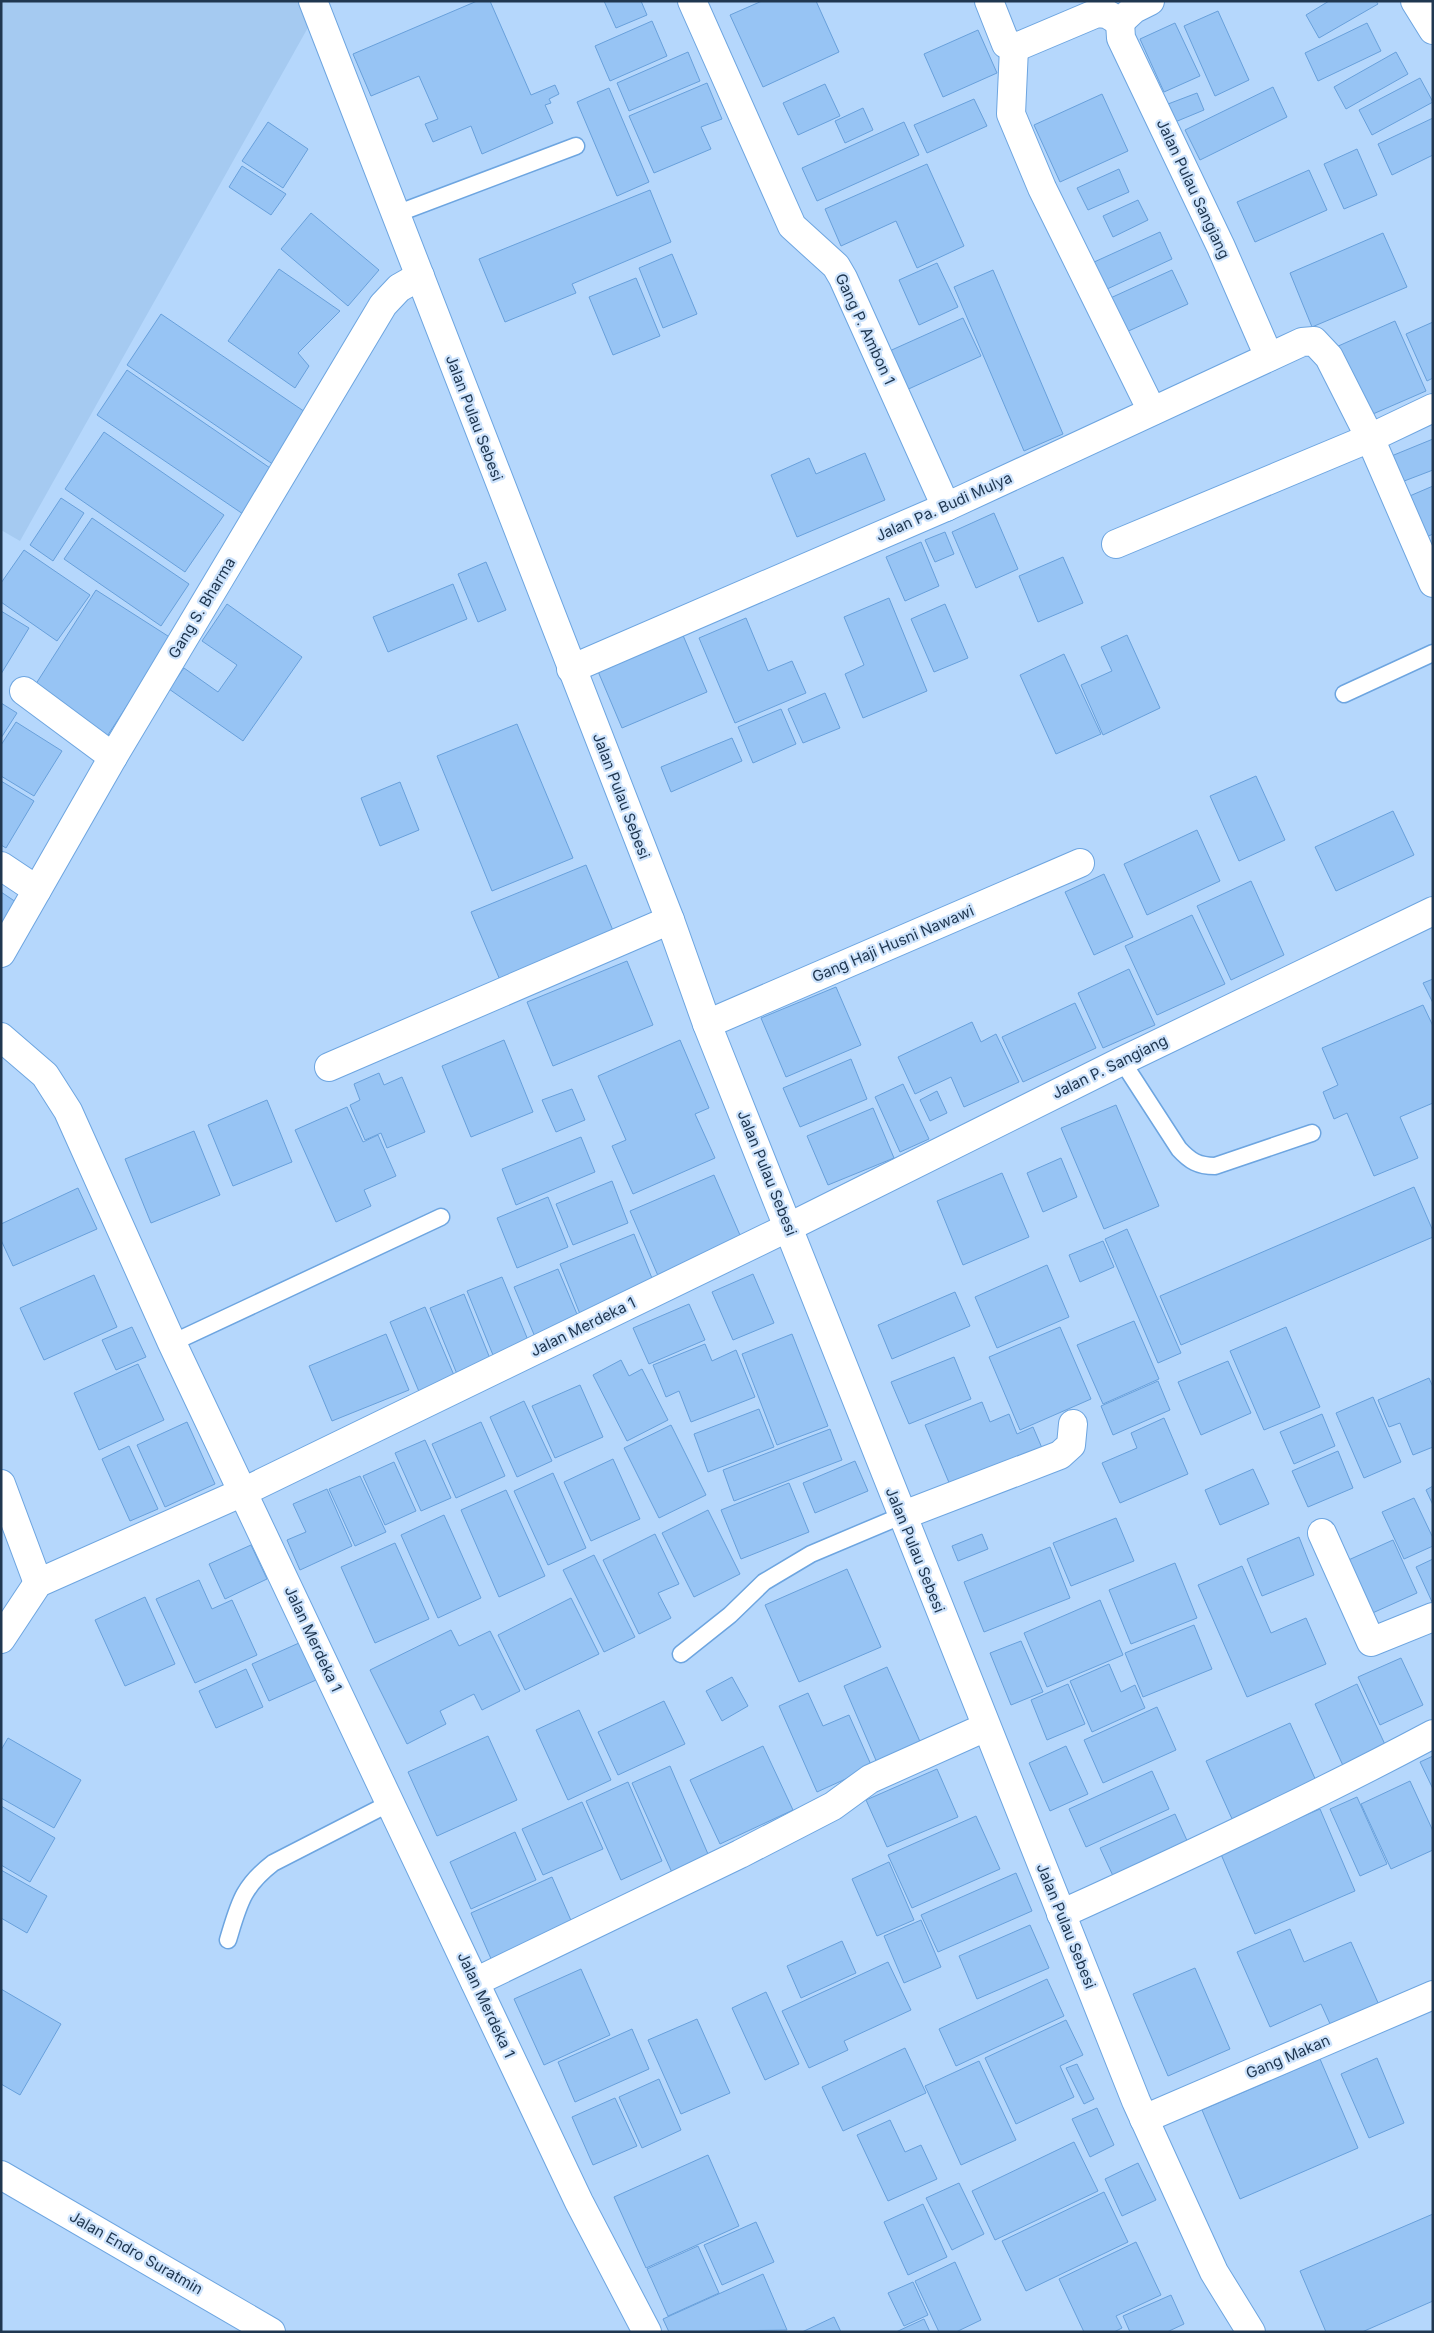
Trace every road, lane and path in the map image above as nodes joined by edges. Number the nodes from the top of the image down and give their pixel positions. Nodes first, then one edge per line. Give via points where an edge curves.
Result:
1 (313, 1) edge
2 (692, 1) edge
3 (989, 1) edge
4 (1150, 1) edge
5 (1416, 1) edge
6 (1120, 22) junction
7 (1433, 30) edge
8 (1014, 48) junction
9 (576, 146) dead end
10 (396, 214) junction
11 (420, 276) junction
12 (1270, 356) junction
13 (1433, 408) edge
14 (1152, 411) junction
15 (1370, 438) junction
16 (946, 506) junction
17 (1116, 544) dead end
18 (1433, 583) edge
19 (1433, 653) edge
20 (571, 669) junction
21 (24, 691) dead end
22 (1344, 694) dead end
23 (113, 757) junction
24 (1080, 863) dead end
25 (1, 866) edge
26 (36, 890) junction
27 (1433, 912) edge
28 (670, 920) junction
29 (1, 953) edge
30 (706, 1024) junction
31 (1, 1037) edge
32 (1122, 1061) junction
33 (329, 1067) dead end
34 (1312, 1133) dead end
35 (441, 1217) dead end
36 (789, 1227) junction
37 (172, 1344) junction
38 (1073, 1424) dead end
39 (1, 1484) edge
40 (243, 1492) junction
41 (901, 1516) junction
42 (1322, 1533) dead end
43 (38, 1583) junction
44 (1433, 1617) edge
45 (1, 1639) edge
46 (680, 1654) dead end
47 (986, 1727) junction
48 (1433, 1734) edge
49 (390, 1803) junction
50 (1061, 1914) junction
51 (228, 1940) dead end
52 (475, 1982) junction
53 (1433, 1995) edge
54 (1144, 2119) junction
55 (1, 2174) edge
56 (271, 2332) edge
57 (647, 2332) edge
58 (1251, 2332) edge

1 - 10 street, Jalan Pulau Sebesi
2 - 16 street, Gang P. Ambon 1 via 792,226 840,272
3 - 8 street via 1006,44
4 - 6 street via 1134,9
5 - 7 street
6 - 8 street via 1107,14 1097,13
6 - 12 street, Jalan Pulau Sangiang via 1121,38
8 - 14 street via 1011,114 1042,188
9 - 10 lane
10 - 11 street, Jalan Pulau Sebesi
11 - 20 street, Jalan Pulau Sebesi
11 - 23 street, Gang S. Bharma via 399,288 383,305
12 - 14 street, Jalan Pa. Budi Mulya
12 - 15 street, Jalan Pa. Budi Mulya via 1302,342 1314,342 1330,357
13 - 15 street
14 - 16 street, Jalan Pa. Budi Mulya
15 - 17 street
15 - 18 street
16 - 20 street, Jalan Pa. Budi Mulya
19 - 22 lane
20 - 28 street, Jalan Pulau Sebesi
21 - 23 street
23 - 26 street, Gang S. Bharma
24 - 30 street, Gang Haji Husni Nawawi
25 - 26 street
26 - 29 street, Gang S. Bharma
27 - 32 street, Jalan P. Sangiang
28 - 30 street, Jalan Pulau Sebesi
28 - 33 street
30 - 36 street, Jalan Pulau Sebesi
31 - 37 street via 46,1075 68,1110
32 - 34 lane via 1178,1149 1200,1166 1215,1166
32 - 36 street, Jalan P. Sangiang
35 - 37 lane
36 - 40 street, Jalan Merdeka 1
36 - 41 street, Jalan Pulau Sebesi
37 - 40 street
38 - 41 street via 1071,1445 1060,1455
39 - 43 street
40 - 43 street
40 - 49 street, Jalan Merdeka 1
41 - 46 lane via 811,1554 764,1582 730,1615
41 - 47 street, Jalan Pulau Sebesi
42 - 44 street via 1371,1642
43 - 45 street
47 - 50 street, Jalan Pulau Sebesi
47 - 52 street via 870,1779 833,1806 740,1854
48 - 50 street via 1217,1844
49 - 51 lane via 273,1863 256,1876 241,1900
49 - 52 street, Jalan Merdeka 1
50 - 54 street, Jalan Pulau Sebesi
52 - 57 street, Jalan Merdeka 1 via 579,2202
53 - 54 street, Gang Makan
54 - 58 street, Jalan Pulau Sebesi via 1214,2272
55 - 56 street, Jalan Endro Suratmin

